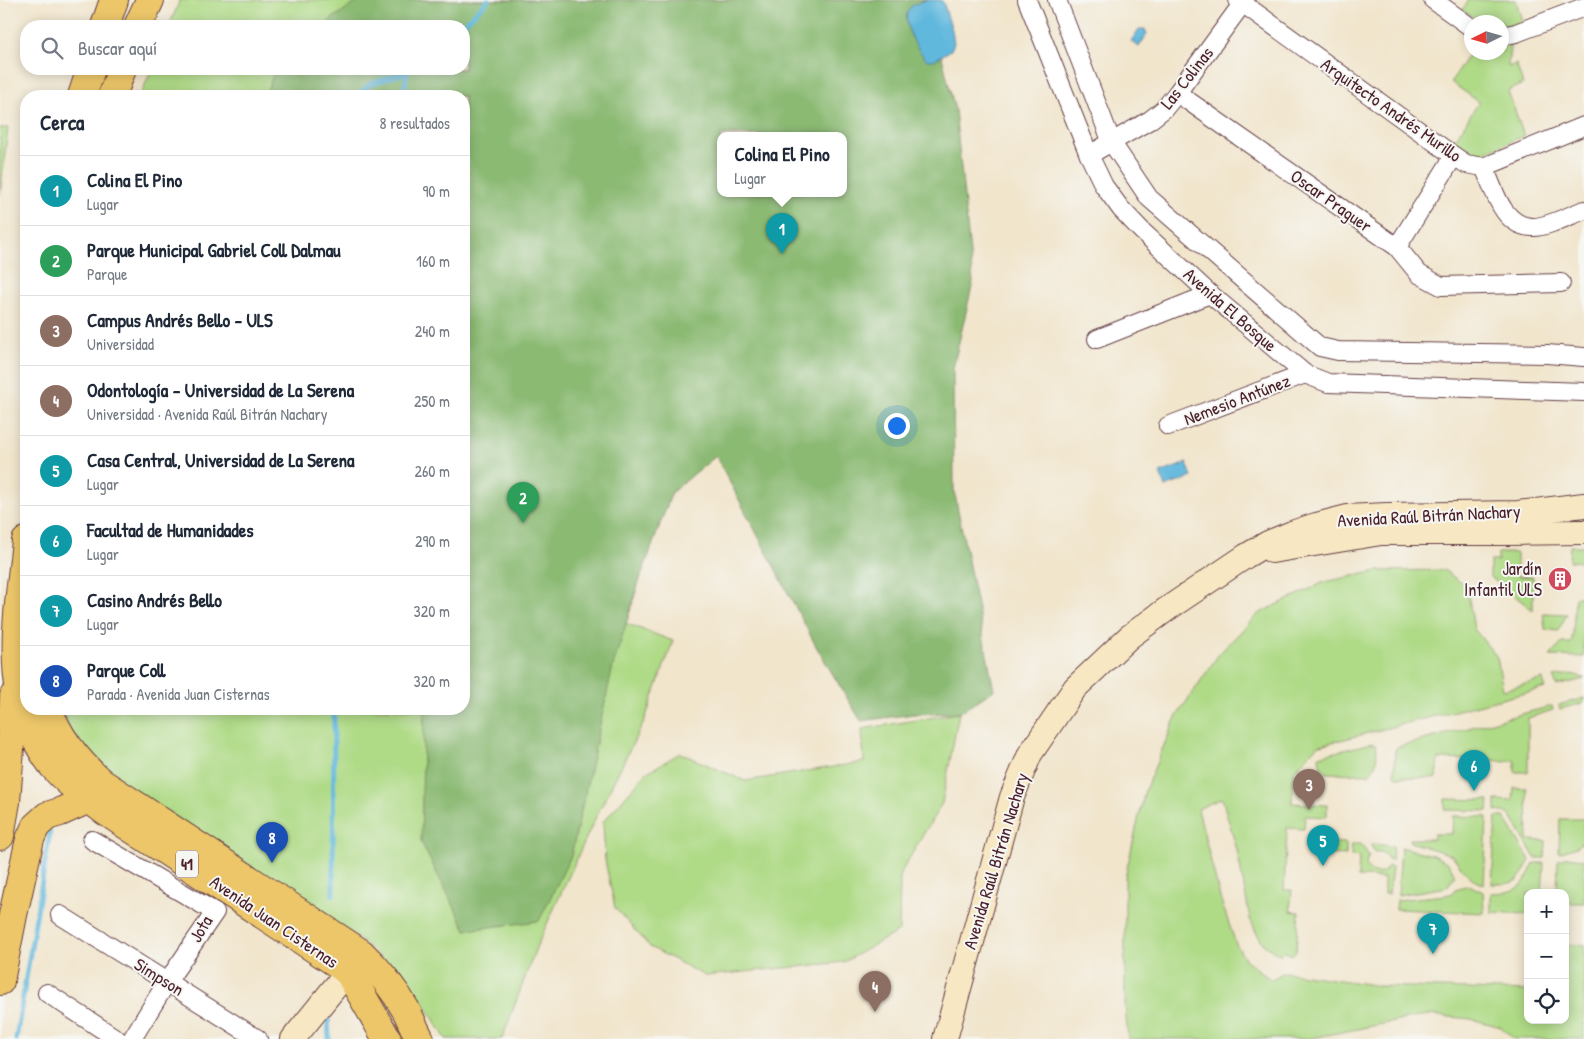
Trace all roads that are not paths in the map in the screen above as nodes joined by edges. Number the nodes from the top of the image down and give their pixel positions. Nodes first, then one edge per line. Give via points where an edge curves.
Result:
1 (114, 0) edge
2 (150, 0) edge
3 (1027, 0) edge
4 (1057, 0) edge
5 (1433, 0) edge
6 (1242, 1) edge
7 (1584, 7) edge
8 (107, 20) edge
9 (141, 20) edge
10 (1464, 22) edge
11 (1509, 34) edge
12 (89, 75) edge
13 (120, 75) edge
14 (84, 90) edge
15 (114, 90) edge
16 (1178, 93) junction
17 (1584, 126) edge
18 (1112, 143) junction
19 (1088, 155) junction
20 (1454, 156) junction
21 (1484, 167) junction
22 (1584, 210) edge
23 (1397, 247) junction
24 (1561, 283) dead end
25 (1210, 294) junction
26 (1097, 339) dead end
27 (1584, 357) edge
28 (1305, 374) junction
29 (1584, 392) edge
30 (1168, 426) dead end
31 (1584, 505) edge
32 (1584, 532) edge
33 (1246, 556) junction
34 (20, 604) edge
35 (16, 669) junction
36 (20, 695) edge
37 (25, 715) edge
38 (51, 715) edge
39 (89, 799) junction
40 (6, 802) junction
41 (0, 836) edge
42 (92, 840) dead end
43 (12, 915) junction
44 (60, 915) dead end
45 (355, 963) junction
46 (0, 981) edge
47 (167, 982) junction
48 (47, 993) dead end
49 (117, 1039) edge
50 (132, 1039) edge
51 (258, 1039) edge
52 (293, 1039) edge
53 (387, 1039) edge
54 (420, 1039) edge
55 (945, 1039) edge

1 - 8 main road
2 - 9 main road
3 - 19 street, Avenida El Bosque
4 - 18 street, Avenida El Bosque
5 - 10 street
6 - 16 street, Las Colinas
6 - 20 street, Arquitecto Andrés Murillo
7 - 11 street
12 - 14 main road
13 - 15 main road
16 - 18 street, Las Colinas via 1157,115
16 - 23 street, Oscar Praguer
17 - 21 street, Arquitecto Andrés Murillo
18 - 19 street, Las Colinas
18 - 27 street, Avenida El Bosque via 1149,198 1320,347 1338,351
19 - 25 street, Avenida El Bosque via 1104,186 1142,232
20 - 21 street, Arquitecto Andrés Murillo via 1466,164
20 - 23 street
21 - 22 street via 1508,217 1520,225 1543,225
23 - 24 street, Oscar Praguer via 1419,274 1441,286
25 - 26 street
25 - 28 street, Avenida El Bosque
28 - 29 street, Avenida El Bosque via 1328,383
28 - 30 street, Nemesio Antúnez
31 - 33 main road, Avenida Raúl Bitrán Nachary via 1518,513 1348,517 1292,533
32 - 33 main road via 1381,533
33 - 55 main road, Avenida Raúl Bitrán Nachary via 1129,637 1075,688 1030,754 1012,797
34 - 35 main road, 41
35 - 36 main road, Avenida Juan Cisternas / 41
35 - 40 main road
37 - 39 main road, Avenida Juan Cisternas / 41 via 53,766
38 - 45 main road, Avenida Juan Cisternas / 41 via 60,735 88,771
39 - 43 main road via 47,816 36,826
39 - 45 main road, Avenida Juan Cisternas / 41 via 324,954
40 - 41 main road
40 - 43 main road
42 - 47 street, Jota via 214,912
43 - 46 main road
44 - 47 street, Simpson
45 - 52 main road
45 - 53 main road, Avenida Juan Cisternas / 41
45 - 54 main road, Avenida Juan Cisternas / 41 via 375,966 390,984
47 - 50 street, Jota
47 - 51 street, Simpson
48 - 49 street

